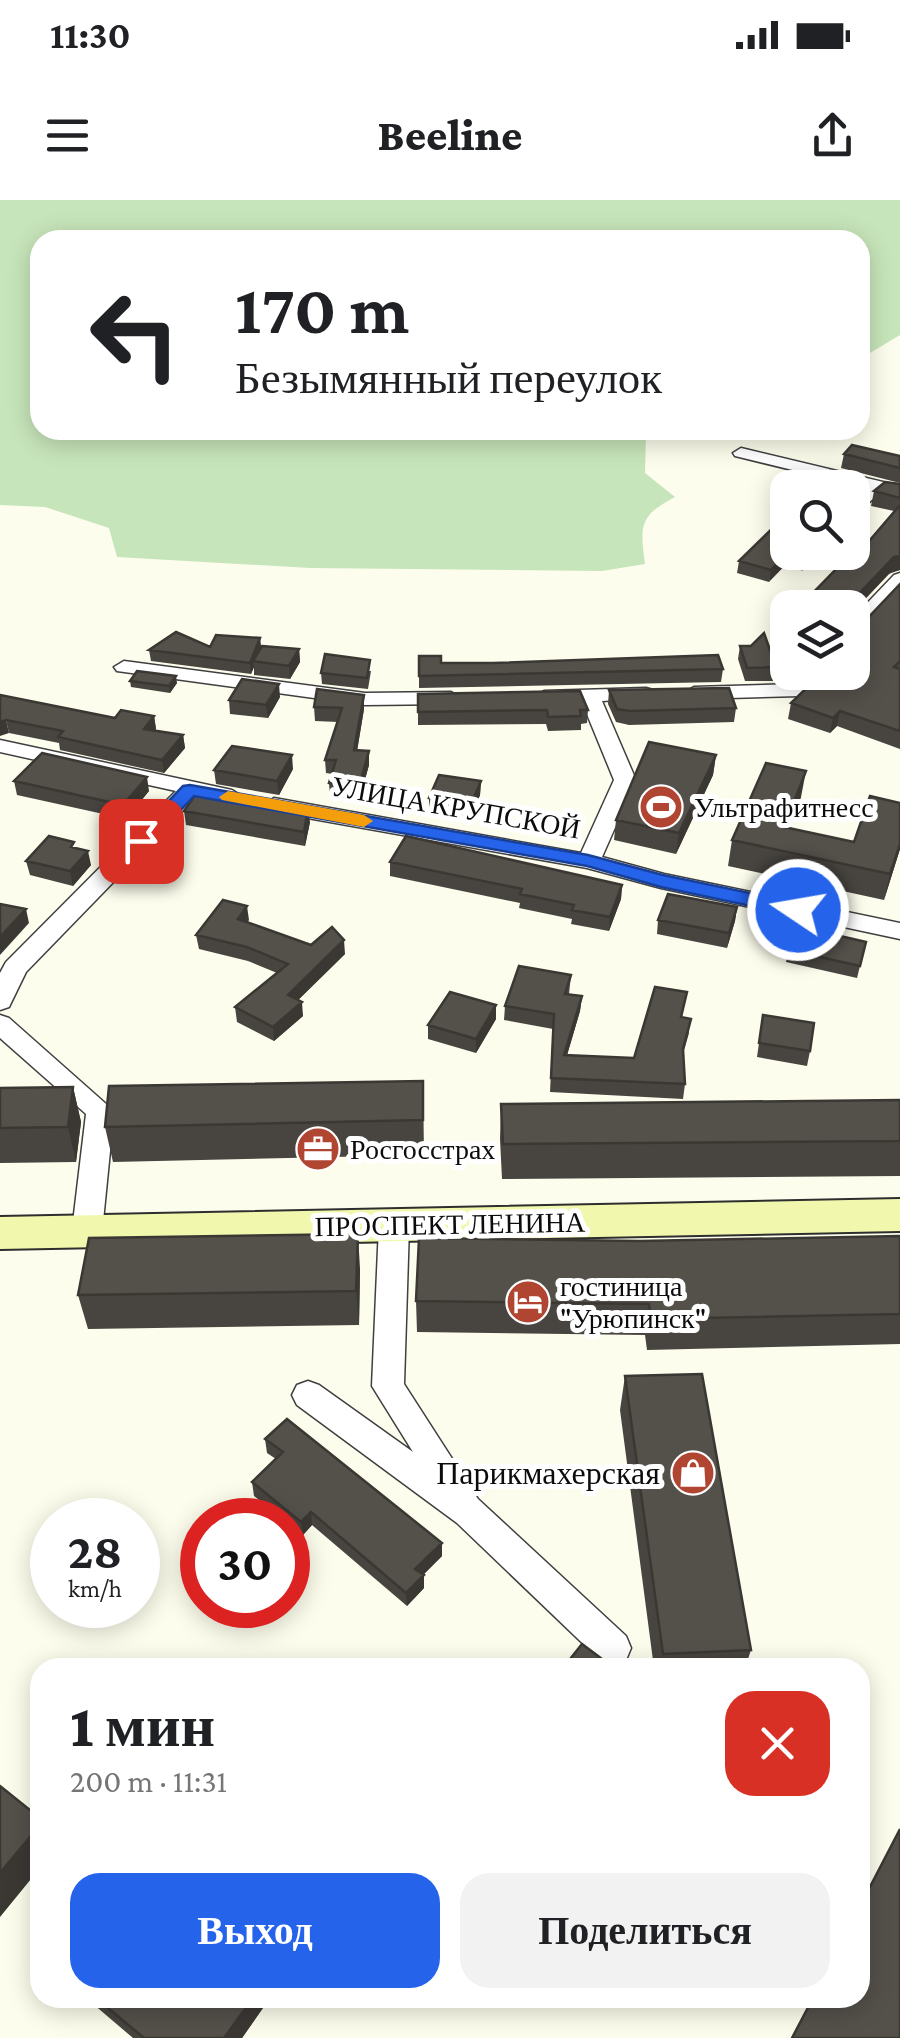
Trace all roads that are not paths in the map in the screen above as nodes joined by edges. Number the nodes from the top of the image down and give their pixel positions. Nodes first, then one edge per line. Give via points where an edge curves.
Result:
1 (741, 454) dead end
2 (877, 486) junction
3 (900, 491) edge
4 (870, 493) edge
5 (900, 579) edge
6 (870, 612) edge
7 (124, 667) dead end
8 (800, 690) edge
9 (590, 696) junction
10 (477, 697) edge
11 (515, 697) edge
12 (0, 746) edge
13 (190, 790) junction
14 (588, 861) junction
15 (900, 931) edge
16 (0, 1002) edge
17 (0, 1024) edge
18 (900, 1215) edge
19 (394, 1226) junction
20 (87, 1232) junction
21 (0, 1233) edge
22 (308, 1395) dead end
23 (470, 1512) junction
24 (613, 1648) dead end

1 - 2 street
2 - 3 street
2 - 4 street
5 - 6 street
7 - 10 street via 365,698
8 - 9 street
9 - 11 street
9 - 14 street via 624,780
12 - 13 street, УЛИЦА КРУПСКОЙ
13 - 14 street, УЛИЦА КРУПСКОЙ
13 - 16 street via 14,968
14 - 15 street, УЛИЦА КРУПСКОЙ
17 - 20 street via 100,1111
18 - 19 main road, ПРОСПЕКТ ЛЕНИНА
19 - 20 main road, ПРОСПЕКТ ЛЕНИНА
19 - 23 street via 388,1386
20 - 21 main road, ПРОСПЕКТ ЛЕНИНА
22 - 23 street
23 - 24 street

